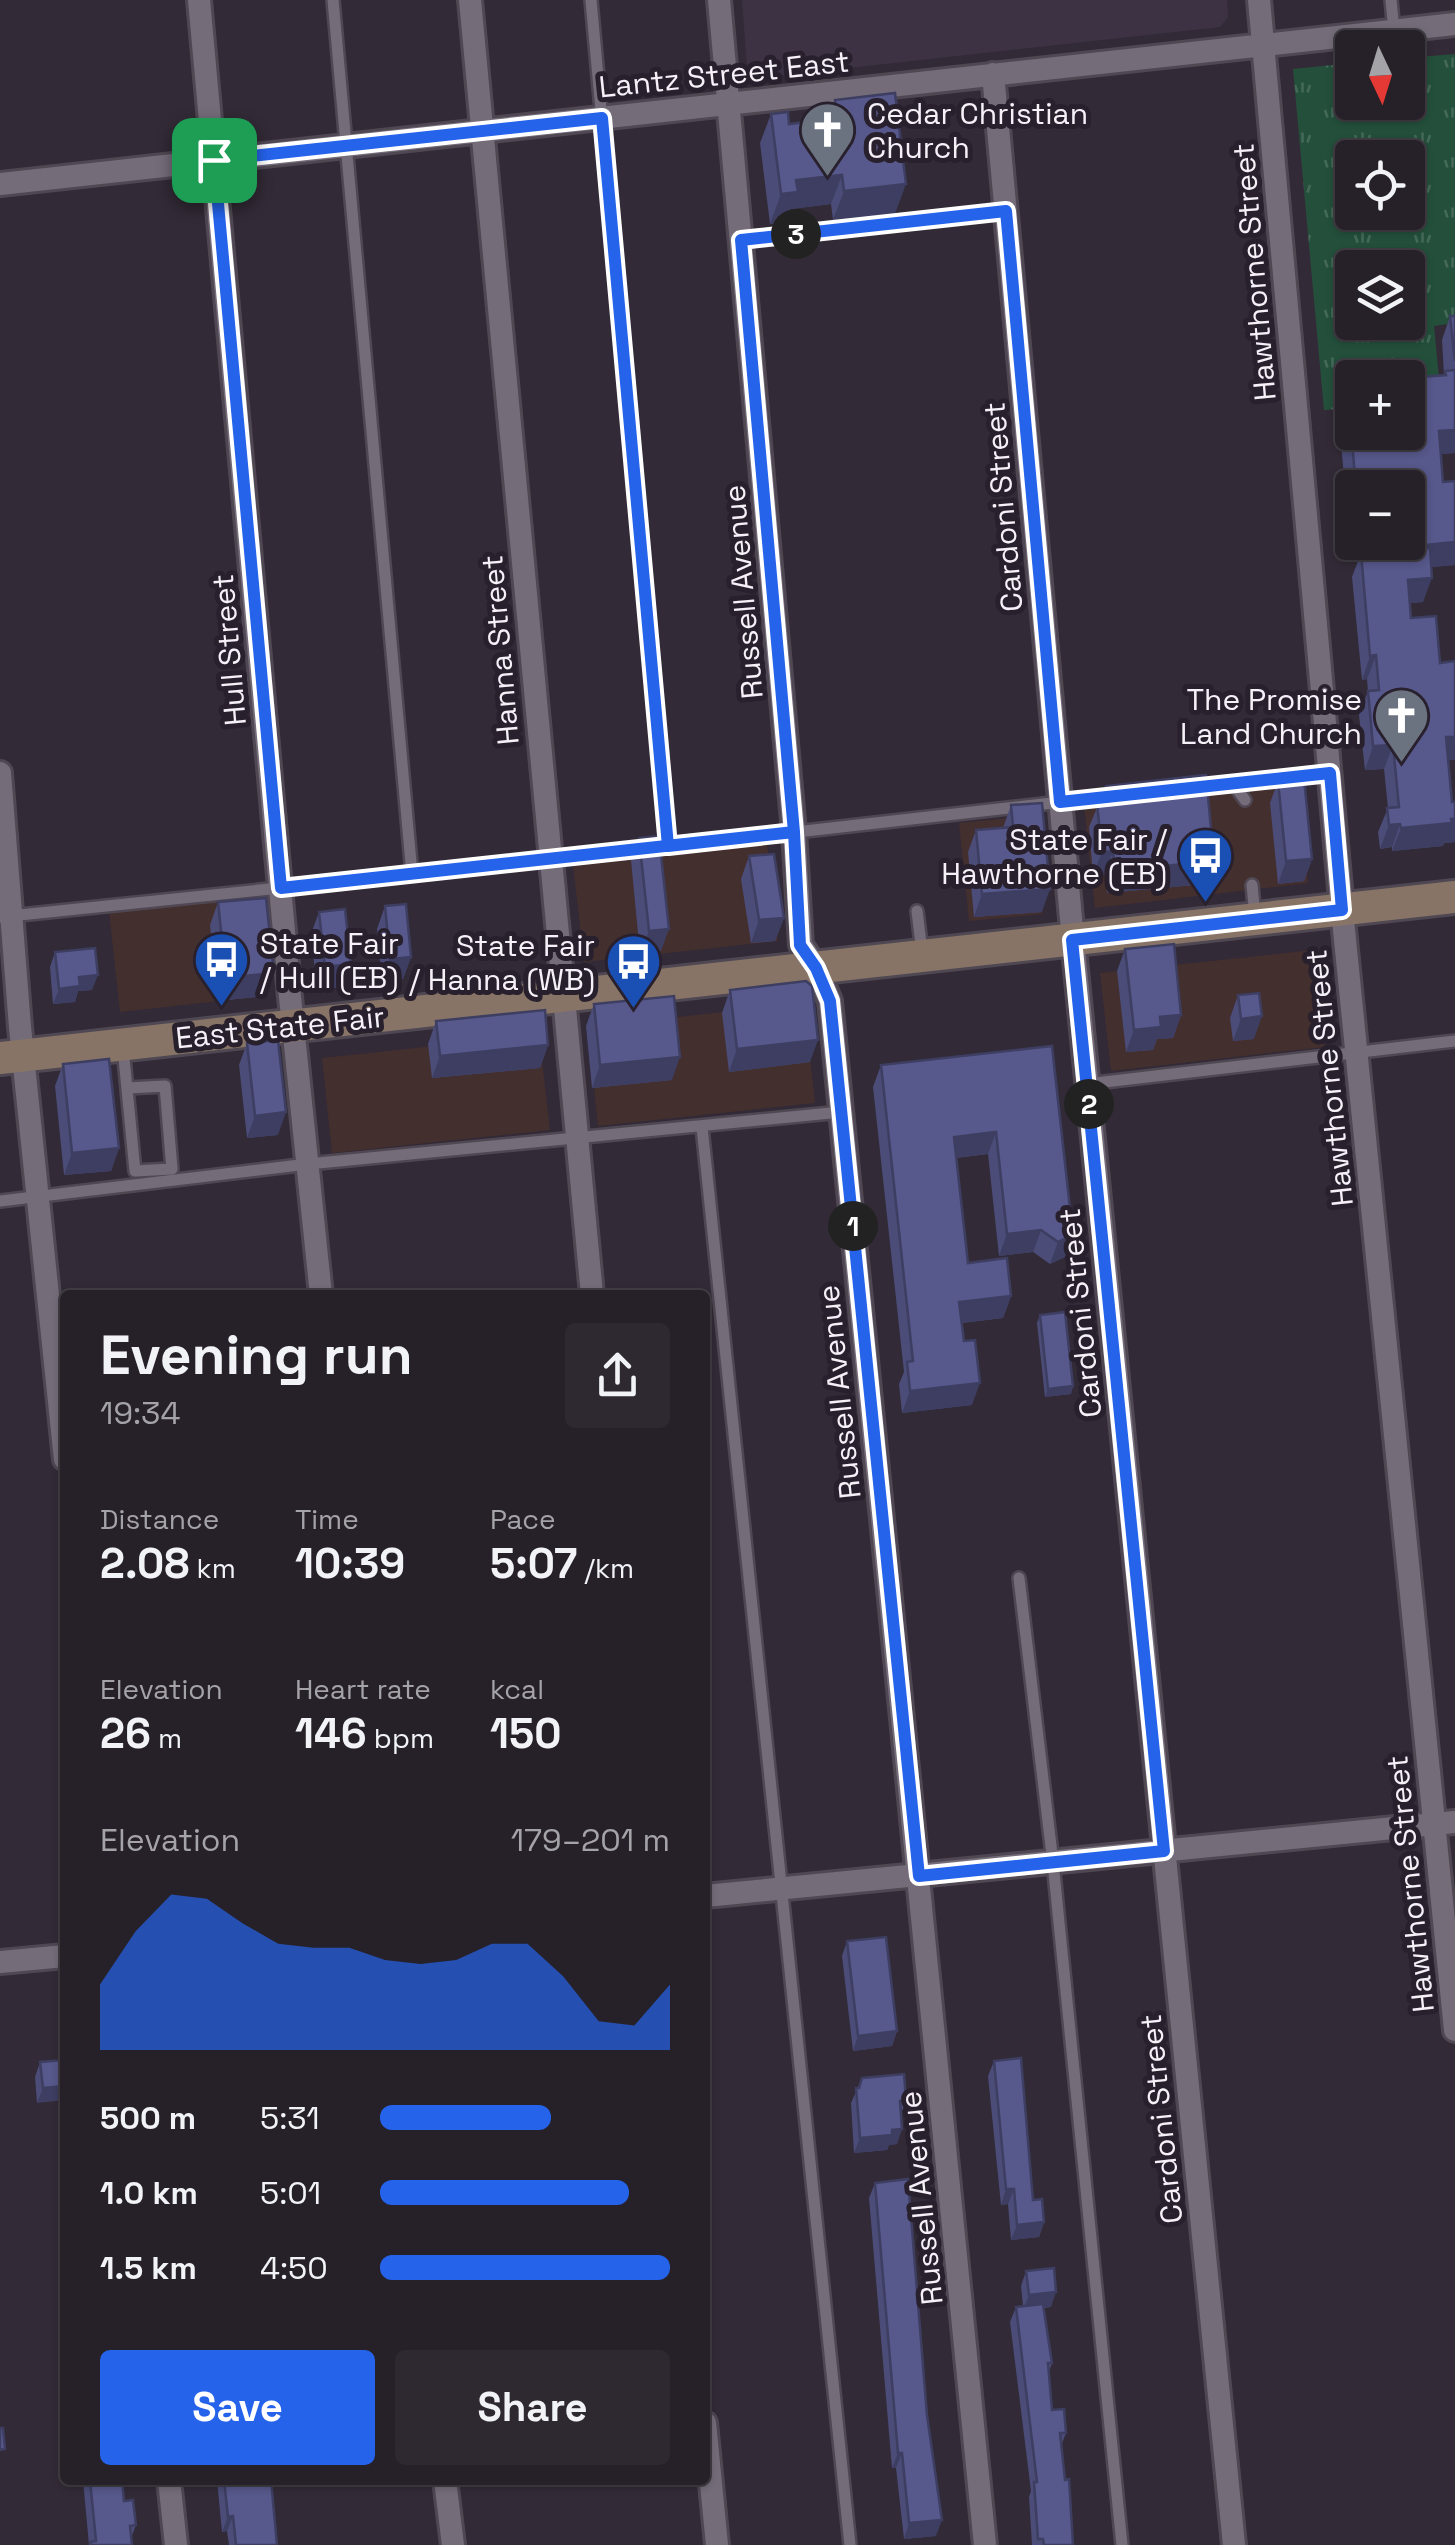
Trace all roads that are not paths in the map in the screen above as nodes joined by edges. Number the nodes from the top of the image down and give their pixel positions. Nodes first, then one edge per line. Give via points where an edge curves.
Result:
1 (199, 0) edge
2 (333, 0) edge
3 (470, 0) edge
4 (591, 0) edge
5 (719, 0) edge
6 (1259, 0) edge
7 (1392, 0) edge
8 (1455, 24) edge
9 (1394, 30) edge
10 (1403, 30) edge
11 (1335, 37) edge
12 (1263, 45) junction
13 (993, 74) junction
14 (728, 104) junction
15 (602, 118) junction
16 (482, 131) junction
17 (346, 146) junction
18 (214, 160) junction
19 (0, 184) edge
20 (1006, 211) junction
21 (741, 240) junction
22 (0, 773) edge
23 (1330, 773) junction
24 (1233, 783) junction
25 (1176, 789) edge
26 (1137, 794) edge
27 (1245, 800) dead end
28 (1060, 802) junction
29 (794, 832) junction
30 (668, 846) junction
31 (549, 860) junction
32 (412, 874) junction
33 (1252, 885) dead end
34 (281, 888) junction
35 (1455, 898) edge
36 (1342, 910) junction
37 (918, 911) dead end
38 (5, 916) edge
39 (1255, 920) junction
40 (1072, 940) junction
41 (923, 956) junction
42 (816, 968) junction
43 (562, 996) junction
44 (294, 1027) junction
45 (1455, 1041) edge
46 (123, 1044) junction
47 (1356, 1052) junction
48 (12, 1057) edge
49 (1087, 1084) junction
50 (128, 1088) junction
51 (841, 1112) junction
52 (702, 1127) junction
53 (576, 1140) junction
54 (308, 1164) junction
55 (38, 1196) junction
56 (0, 1201) edge
57 (321, 1290) edge
58 (591, 1290) edge
59 (60, 1410) edge
60 (1019, 1578) dead end
61 (1445, 1823) edge
62 (1164, 1851) junction
63 (1052, 1863) junction
64 (919, 1876) junction
65 (782, 1888) junction
66 (710, 1895) edge
67 (60, 1956) edge
68 (0, 1962) edge
69 (1455, 2030) edge
70 (710, 2474) edge
71 (170, 2485) edge
72 (446, 2485) edge
73 (176, 2545) edge
74 (452, 2545) edge
75 (717, 2545) edge
76 (850, 2545) edge
77 (985, 2545) edge
78 (1122, 2545) edge
79 (1234, 2545) edge

1 - 18 street, Hull Street
2 - 17 lane
3 - 16 street, Hanna Street
4 - 15 lane
5 - 14 street, Russell Avenue
6 - 12 street, Hawthorne Street
7 - 9 lane
8 - 10 street, Lantz Street East
11 - 12 street, Lantz Street East
12 - 13 street, Lantz Street East
12 - 23 street, Hawthorne Street
13 - 14 street, Lantz Street East
13 - 20 street, Cardoni Street
14 - 15 street, Lantz Street East
14 - 21 street, Russell Avenue
15 - 16 street, Lantz Street East
15 - 30 lane
16 - 17 street, Lantz Street East
16 - 31 street, Hanna Street
17 - 18 street, Lantz Street East
17 - 32 lane
18 - 19 street, Lantz Street East
18 - 34 street, Hull Street
20 - 21 lane
20 - 28 street, Cardoni Street
21 - 29 street, Russell Avenue
22 - 38 street
23 - 24 lane
23 - 36 street, Hawthorne Street
24 - 25 lane
24 - 27 lane
26 - 28 lane
28 - 29 lane
28 - 40 street, Cardoni Street
29 - 30 lane
29 - 42 street, Russell Avenue via 800,945
30 - 31 lane
31 - 32 lane
31 - 43 street, Hanna Street
32 - 34 lane
33 - 39 lane
34 - 38 lane
34 - 44 street, Hull Street
35 - 36 street, East State Fair
36 - 39 street, East State Fair
36 - 47 street, Hawthorne Street
37 - 41 lane
38 - 48 street
39 - 40 street, East State Fair
40 - 41 street, East State Fair
40 - 49 street, Cardoni Street
41 - 42 street, East State Fair
42 - 43 street, East State Fair
42 - 51 street, Russell Avenue via 830,1001
43 - 44 street, East State Fair
43 - 53 street, Hanna Street
44 - 46 street, East State Fair
44 - 54 street, Hull Street
45 - 47 lane
46 - 48 street, East State Fair
46 - 50 lane
47 - 49 lane
47 - 61 street, Hawthorne Street
48 - 55 street
49 - 62 street, Cardoni Street
50 - 50 lane via 136,1172 172,1168 164,1086
51 - 52 lane
51 - 64 street, Russell Avenue
52 - 53 lane
52 - 65 lane
53 - 54 lane
53 - 58 street, Hanna Street
54 - 55 lane
54 - 57 street, Hull Street
55 - 56 lane
55 - 59 street
60 - 63 lane
61 - 62 street
61 - 69 street, Hawthorne Street
62 - 63 street
62 - 79 street, Cardoni Street
63 - 64 street
63 - 78 lane
64 - 65 street
64 - 77 street, Russell Avenue
65 - 66 street
65 - 76 lane
67 - 68 street
70 - 75 street
71 - 73 street
72 - 74 street

